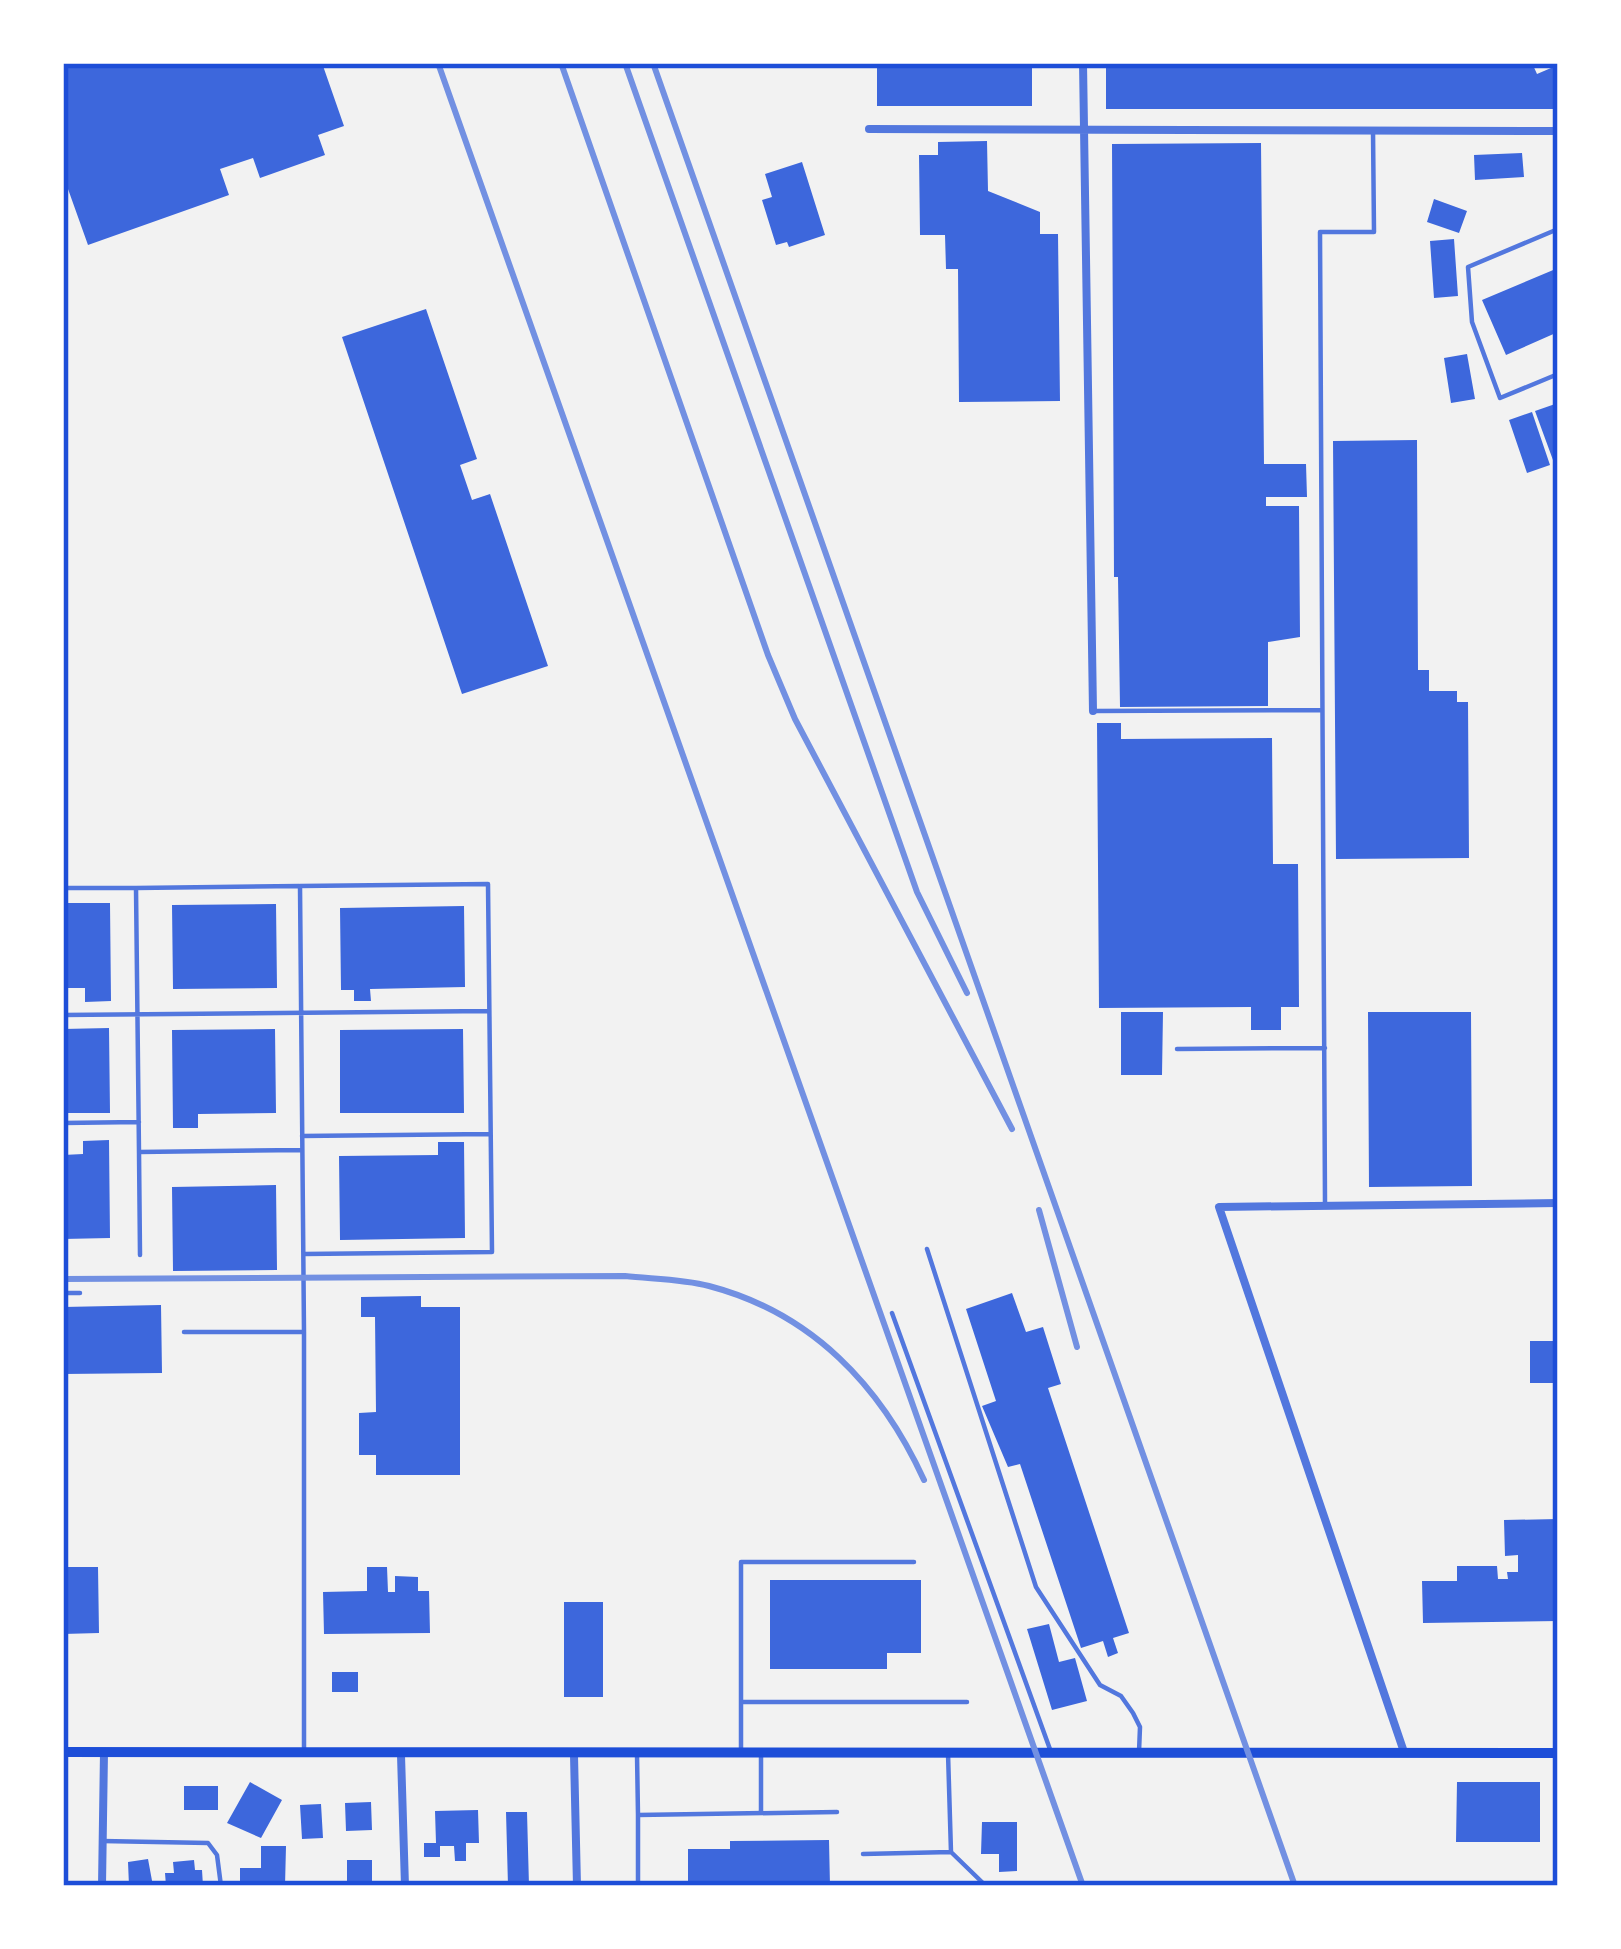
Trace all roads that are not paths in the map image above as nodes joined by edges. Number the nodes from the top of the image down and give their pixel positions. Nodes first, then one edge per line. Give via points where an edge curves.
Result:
1 (1083, 63) edge
2 (1084, 128) junction
3 (869, 129) dead end
4 (1373, 130) junction
5 (1558, 131) edge
6 (1558, 229) edge
7 (1558, 374) edge
8 (1322, 710) junction
9 (1093, 711) joint
10 (300, 886) junction
11 (63, 888) edge
12 (136, 888) junction
13 (489, 1011) junction
14 (301, 1013) junction
15 (138, 1014) junction
16 (63, 1015) edge
17 (1177, 1048) dead end
18 (1324, 1048) junction
19 (139, 1122) junction
20 (63, 1123) edge
21 (490, 1134) junction
22 (302, 1136) junction
23 (302, 1150) junction
24 (139, 1152) junction
25 (1558, 1203) edge
26 (1325, 1206) junction
27 (927, 1250) dead end
28 (304, 1254) junction
29 (140, 1255) dead end
30 (63, 1293) edge
31 (80, 1293) dead end
32 (892, 1313) dead end
33 (184, 1332) dead end
34 (304, 1332) junction
35 (914, 1562) dead end
36 (741, 1702) junction
37 (967, 1702) dead end
38 (948, 1752) junction
39 (1051, 1752) junction
40 (1139, 1752) junction
41 (1405, 1752) junction
42 (63, 1753) edge
43 (104, 1753) junction
44 (1558, 1753) edge
45 (304, 1754) junction
46 (637, 1754) junction
47 (741, 1754) junction
48 (760, 1754) junction
49 (401, 1755) junction
50 (574, 1755) junction
51 (761, 1813) junction
52 (837, 1813) dead end
53 (638, 1815) junction
54 (103, 1840) junction
55 (951, 1852) junction
56 (863, 1854) dead end
57 (102, 1886) edge
58 (221, 1886) edge
59 (405, 1886) edge
60 (577, 1886) edge
61 (638, 1886) edge
62 (986, 1886) edge

1 - 2 street
2 - 3 street
2 - 4 street
2 - 9 street
4 - 5 street
4 - 8 lane via 1373,232 1319,232
6 - 7 lane via 1468,267 1472,322 1500,398
8 - 9 lane
8 - 18 lane
10 - 12 lane
10 - 13 lane via 488,884
10 - 14 lane
11 - 12 lane
12 - 15 lane
13 - 14 lane
13 - 21 lane
14 - 15 lane
14 - 22 lane
15 - 16 lane
15 - 19 lane
17 - 18 lane
18 - 26 lane
19 - 20 lane
19 - 24 lane
21 - 22 lane
21 - 28 lane via 492,1252
22 - 23 lane
23 - 24 lane
23 - 28 lane
24 - 29 lane
25 - 26 street
26 - 41 street via 1219,1207
27 - 40 lane via 1036,1587 1100,1684 1133,1713
28 - 34 lane
30 - 31 lane
32 - 39 lane
33 - 34 lane
34 - 45 lane
35 - 36 lane via 741,1562
36 - 37 lane
36 - 47 lane
38 - 39 main road
38 - 48 main road
38 - 55 lane
39 - 40 main road
40 - 41 main road
41 - 44 main road
42 - 43 main road
43 - 45 main road
43 - 54 street
45 - 49 main road
46 - 47 main road
46 - 50 main road
46 - 53 lane
47 - 48 main road
48 - 51 lane
49 - 50 main road
49 - 59 street
50 - 60 street
51 - 52 lane
51 - 53 lane
53 - 61 lane
54 - 57 street
54 - 58 lane via 208,1843
55 - 56 lane
55 - 62 lane

